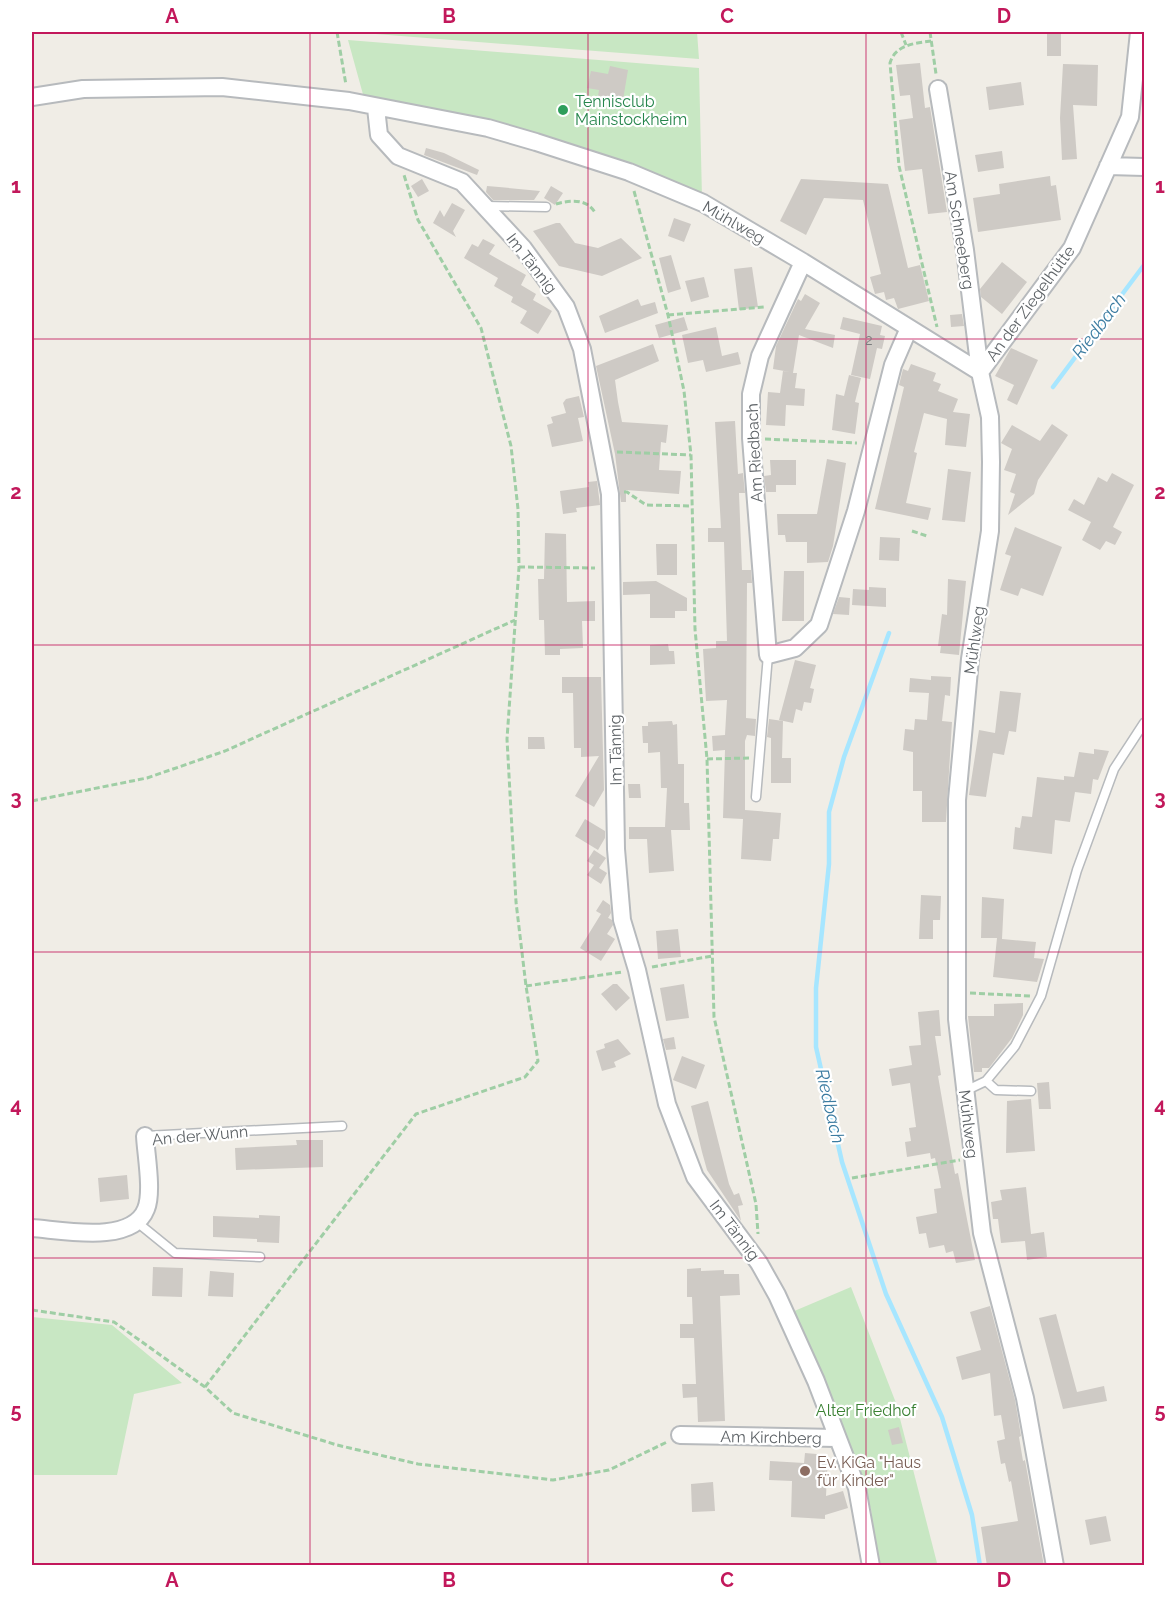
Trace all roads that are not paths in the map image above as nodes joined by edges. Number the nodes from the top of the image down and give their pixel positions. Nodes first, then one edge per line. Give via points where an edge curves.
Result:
1 (1139, 32) edge
2 (938, 89) road end
3 (32, 97) edge
4 (376, 108) junction
5 (1108, 166) junction
6 (1144, 167) edge
7 (484, 206) junction
8 (546, 207) road end
9 (803, 262) junction
10 (909, 328) junction
11 (980, 372) junction
12 (768, 655) junction
13 (1144, 723) edge
14 (756, 797) dead end
15 (986, 1081) junction
16 (1031, 1091) dead end
17 (965, 1092) junction
18 (342, 1126) dead end
19 (145, 1136) joint
20 (138, 1223) junction
21 (32, 1228) edge
22 (260, 1257) dead end
23 (680, 1435) road end
24 (836, 1438) junction
25 (872, 1566) edge
26 (1055, 1566) edge

1 - 5 street, An der Ziegelhütte via 1130,117
2 - 11 street, Am Schneeberg via 965,250
3 - 4 street, Mühlweg via 83,89 222,87 349,101
4 - 7 street, Im Tännig via 379,135 398,156 462,182
4 - 9 street, Mühlweg via 488,128 629,172 703,203
5 - 6 street
5 - 11 street, An der Ziegelhütte via 1072,248
7 - 8 lane
7 - 24 street, Im Tännig via 523,248 566,307 587,369 610,494 616,849 622,920 667,1104 695,1177 759,1263 777,1295 816,1381
9 - 10 street, Mühlweg
9 - 12 street, Am Riedbach via 760,356 751,394
10 - 11 street, Mühlweg
10 - 12 street via 892,365 856,511 819,625 795,648
11 - 17 street, Mühlweg via 990,417 990,531 970,659 957,800 957,1019
12 - 14 lane, Am Riedbach
13 - 15 lane via 1114,769 1077,870 1041,996 1015,1046
15 - 16 lane via 996,1090
15 - 17 lane
17 - 26 street, Mühlweg via 982,1233 1024,1398
18 - 19 lane, An der Wunn
19 - 20 street, An der Wunn via 149,1193 147,1208
20 - 21 street via 107,1233
20 - 22 lane via 175,1253
23 - 24 street, Am Kirchberg
24 - 25 street, Am Kirchberg via 857,1488

